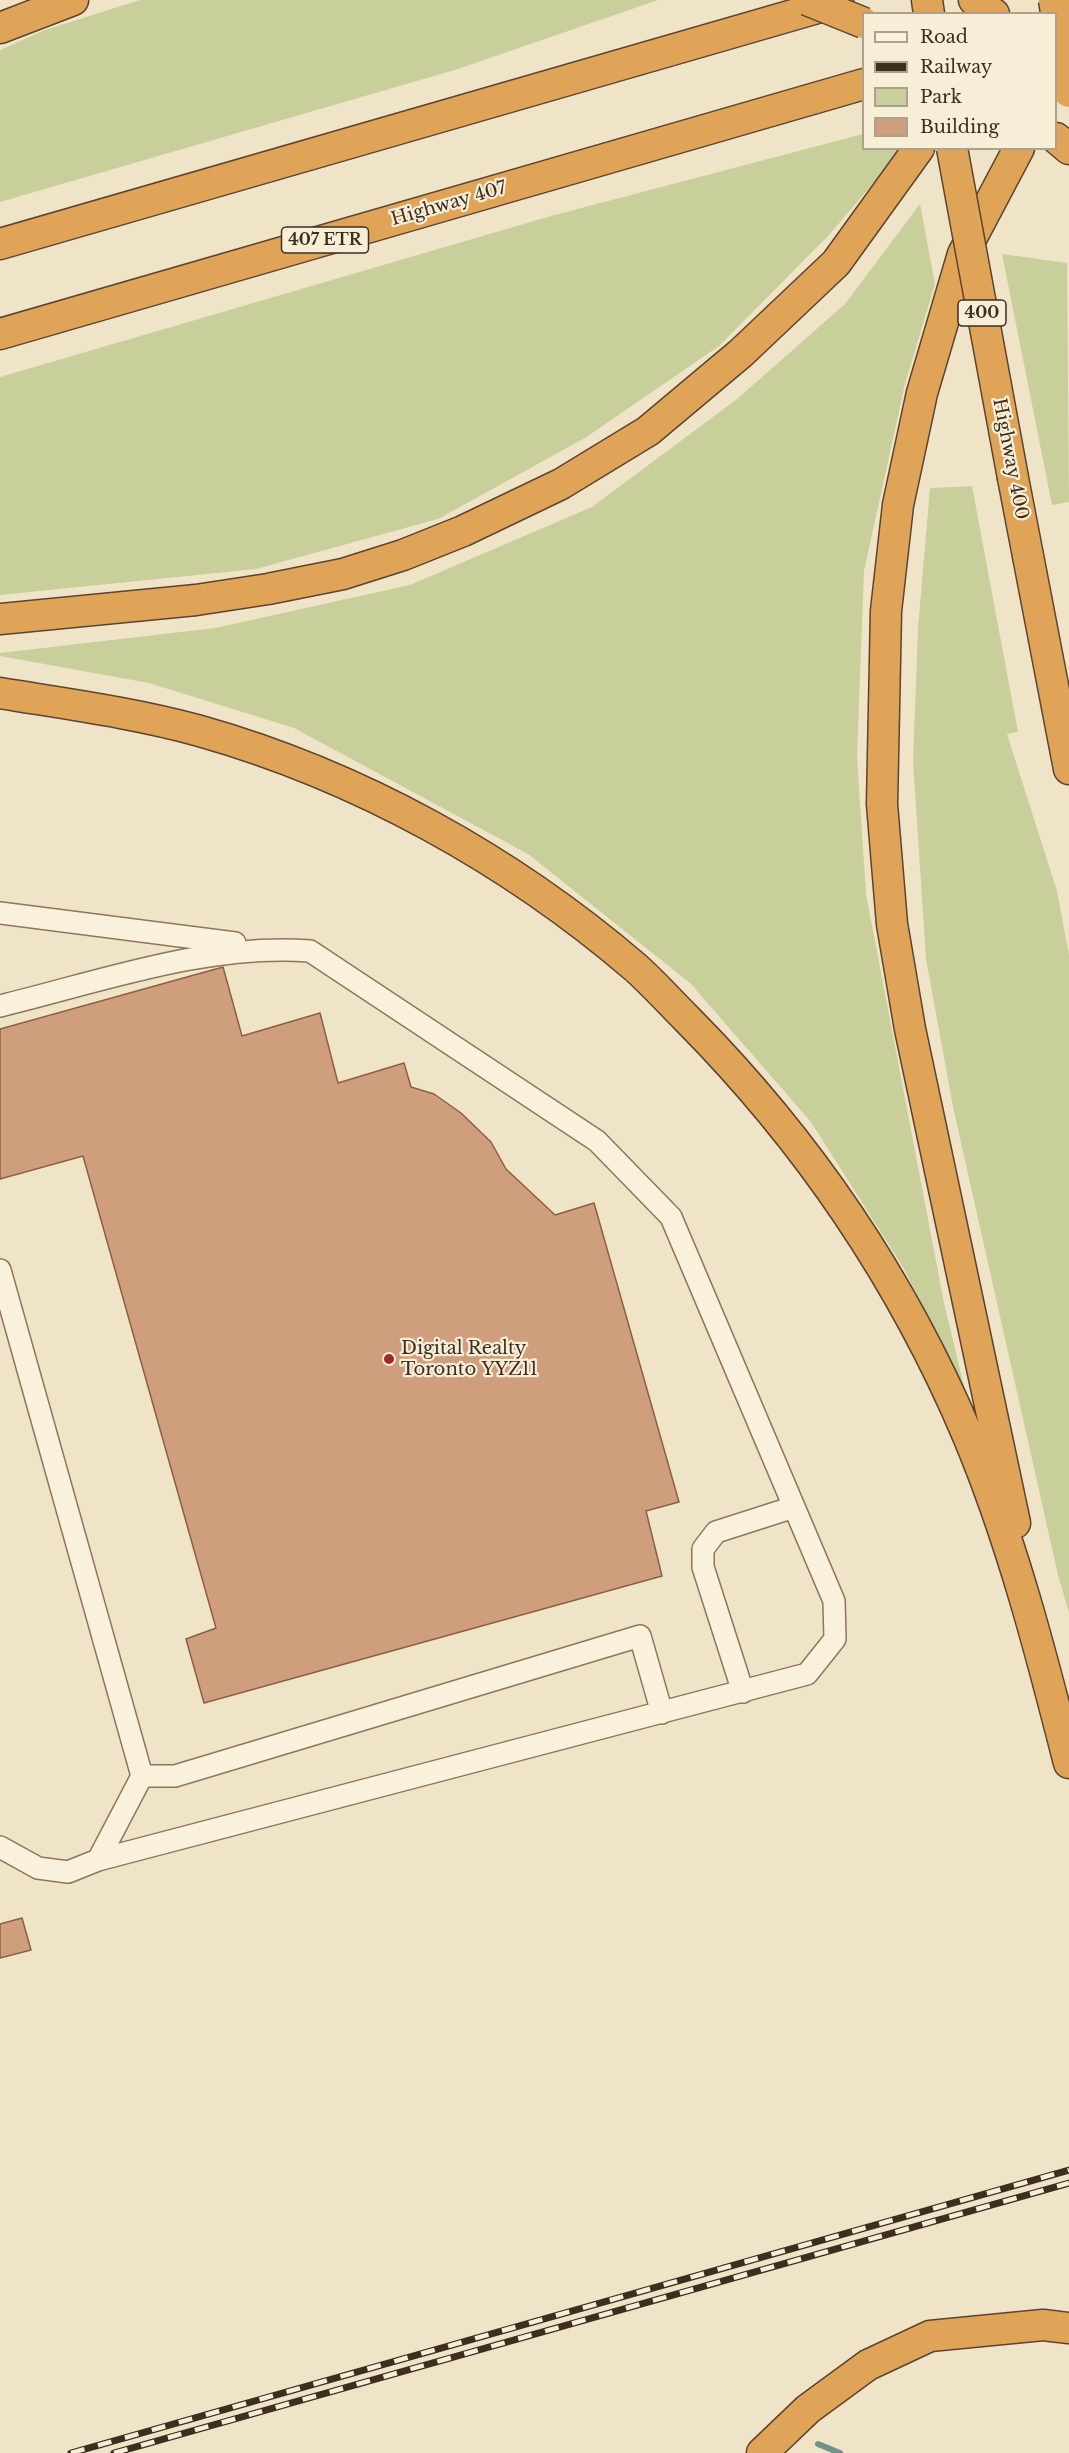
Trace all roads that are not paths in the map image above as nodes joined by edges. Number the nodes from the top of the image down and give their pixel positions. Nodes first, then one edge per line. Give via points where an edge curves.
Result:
1 (73, 0) edge
2 (807, 0) edge
3 (844, 0) edge
4 (974, 0) edge
5 (992, 12) edge
6 (1057, 18) edge
7 (862, 22) edge
8 (0, 28) edge
9 (1069, 58) edge
10 (1057, 82) edge
11 (862, 85) edge
12 (1069, 92) edge
13 (1057, 139) edge
14 (1069, 149) edge
15 (918, 150) edge
16 (952, 150) edge
17 (1017, 150) edge
18 (0, 244) edge
19 (0, 334) edge
20 (0, 619) edge
21 (0, 693) edge
22 (1069, 769) edge
23 (0, 913) edge
24 (271, 948) junction
25 (0, 1006) edge
26 (0, 1269) edge
27 (794, 1507) junction
28 (1041, 1655) junction
29 (743, 1692) junction
30 (662, 1713) junction
31 (1069, 1763) edge
32 (142, 1776) junction
33 (0, 1847) edge
34 (98, 1860) junction
35 (1069, 2328) edge
36 (762, 2453) edge

1 - 8 highway
2 - 7 highway, bridge
3 - 18 highway
4 - 5 highway
6 - 12 highway, bridge
9 - 10 highway
11 - 19 highway, Highway 407 / 407 ETR
13 - 14 highway
15 - 20 highway via 836,263 741,353 648,431 561,484 463,531 343,574 196,600
16 - 22 highway, Highway 400 / 400, bridge
17 - 28 highway via 963,254 922,393 898,505 886,611 882,804 892,924 910,1029
21 - 28 highway via 146,717 314,771 428,824 541,895 636,968 729,1061 805,1154 873,1251 924,1344 968,1437 1008,1546
23 - 24 lane
24 - 25 lane via 212,954
24 - 27 lane via 310,951 597,1141 671,1217
26 - 32 lane
27 - 29 lane via 834,1601 835,1639 807,1674
27 - 29 lane via 716,1532 704,1549 704,1568
28 - 31 highway
29 - 30 lane
30 - 32 lane via 640,1636 175,1776
30 - 34 lane
32 - 34 lane
33 - 34 lane via 38,1868 68,1872
35 - 36 highway via 1043,2325 930,2336 868,2365 808,2409

